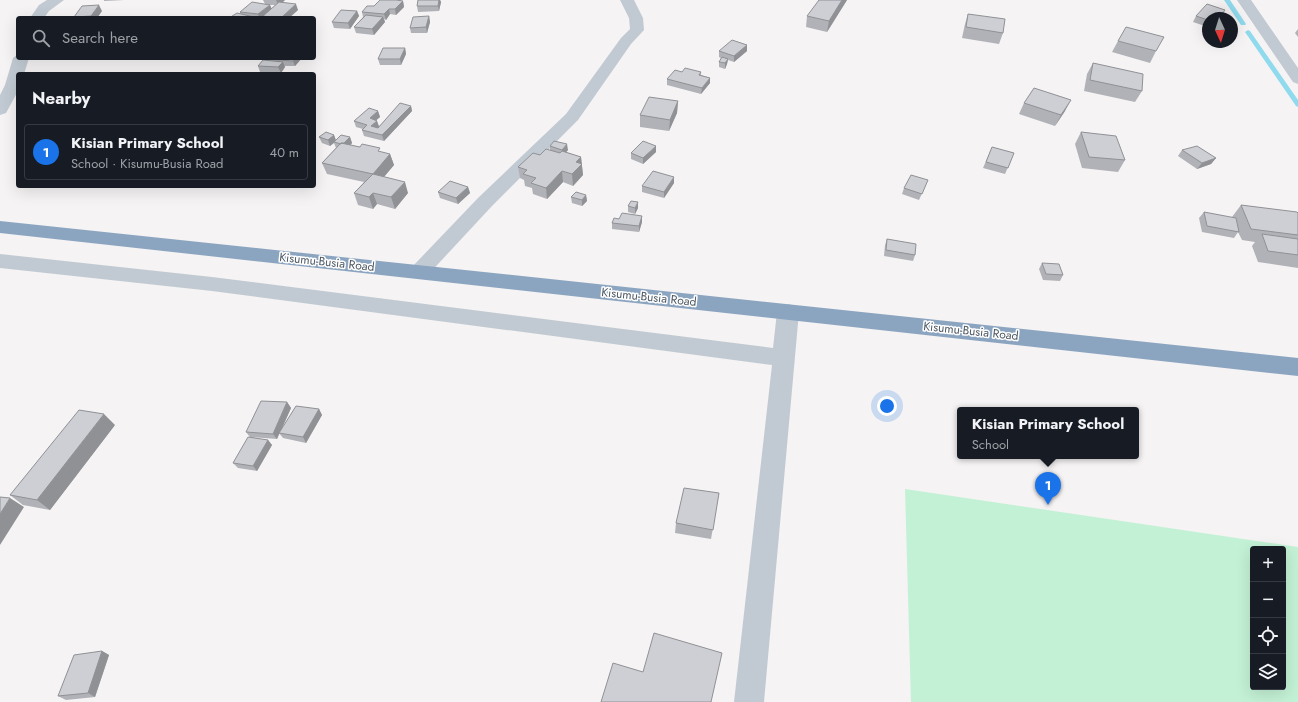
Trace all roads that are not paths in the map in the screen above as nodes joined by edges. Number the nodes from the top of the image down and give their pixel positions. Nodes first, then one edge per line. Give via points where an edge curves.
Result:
1 (57, 0) edge
2 (627, 0) edge
3 (1244, 0) edge
4 (38, 16) edge
5 (20, 60) edge
6 (17, 72) edge
7 (16, 75) edge
8 (1298, 79) edge
9 (0, 110) edge
10 (0, 227) edge
11 (0, 261) edge
12 (419, 272) junction
13 (788, 312) junction
14 (784, 358) junction
15 (1298, 367) edge
16 (749, 702) edge

1 - 4 street via 44,8
2 - 12 street via 636,18 637,30 626,41 572,117 485,202
3 - 8 street
5 - 6 street
7 - 9 street
10 - 12 highway, Kisumu-Busia Road
11 - 14 street via 212,284
12 - 13 highway, Kisumu-Busia Road
13 - 14 street
13 - 15 highway, Kisumu-Busia Road
14 - 16 street

